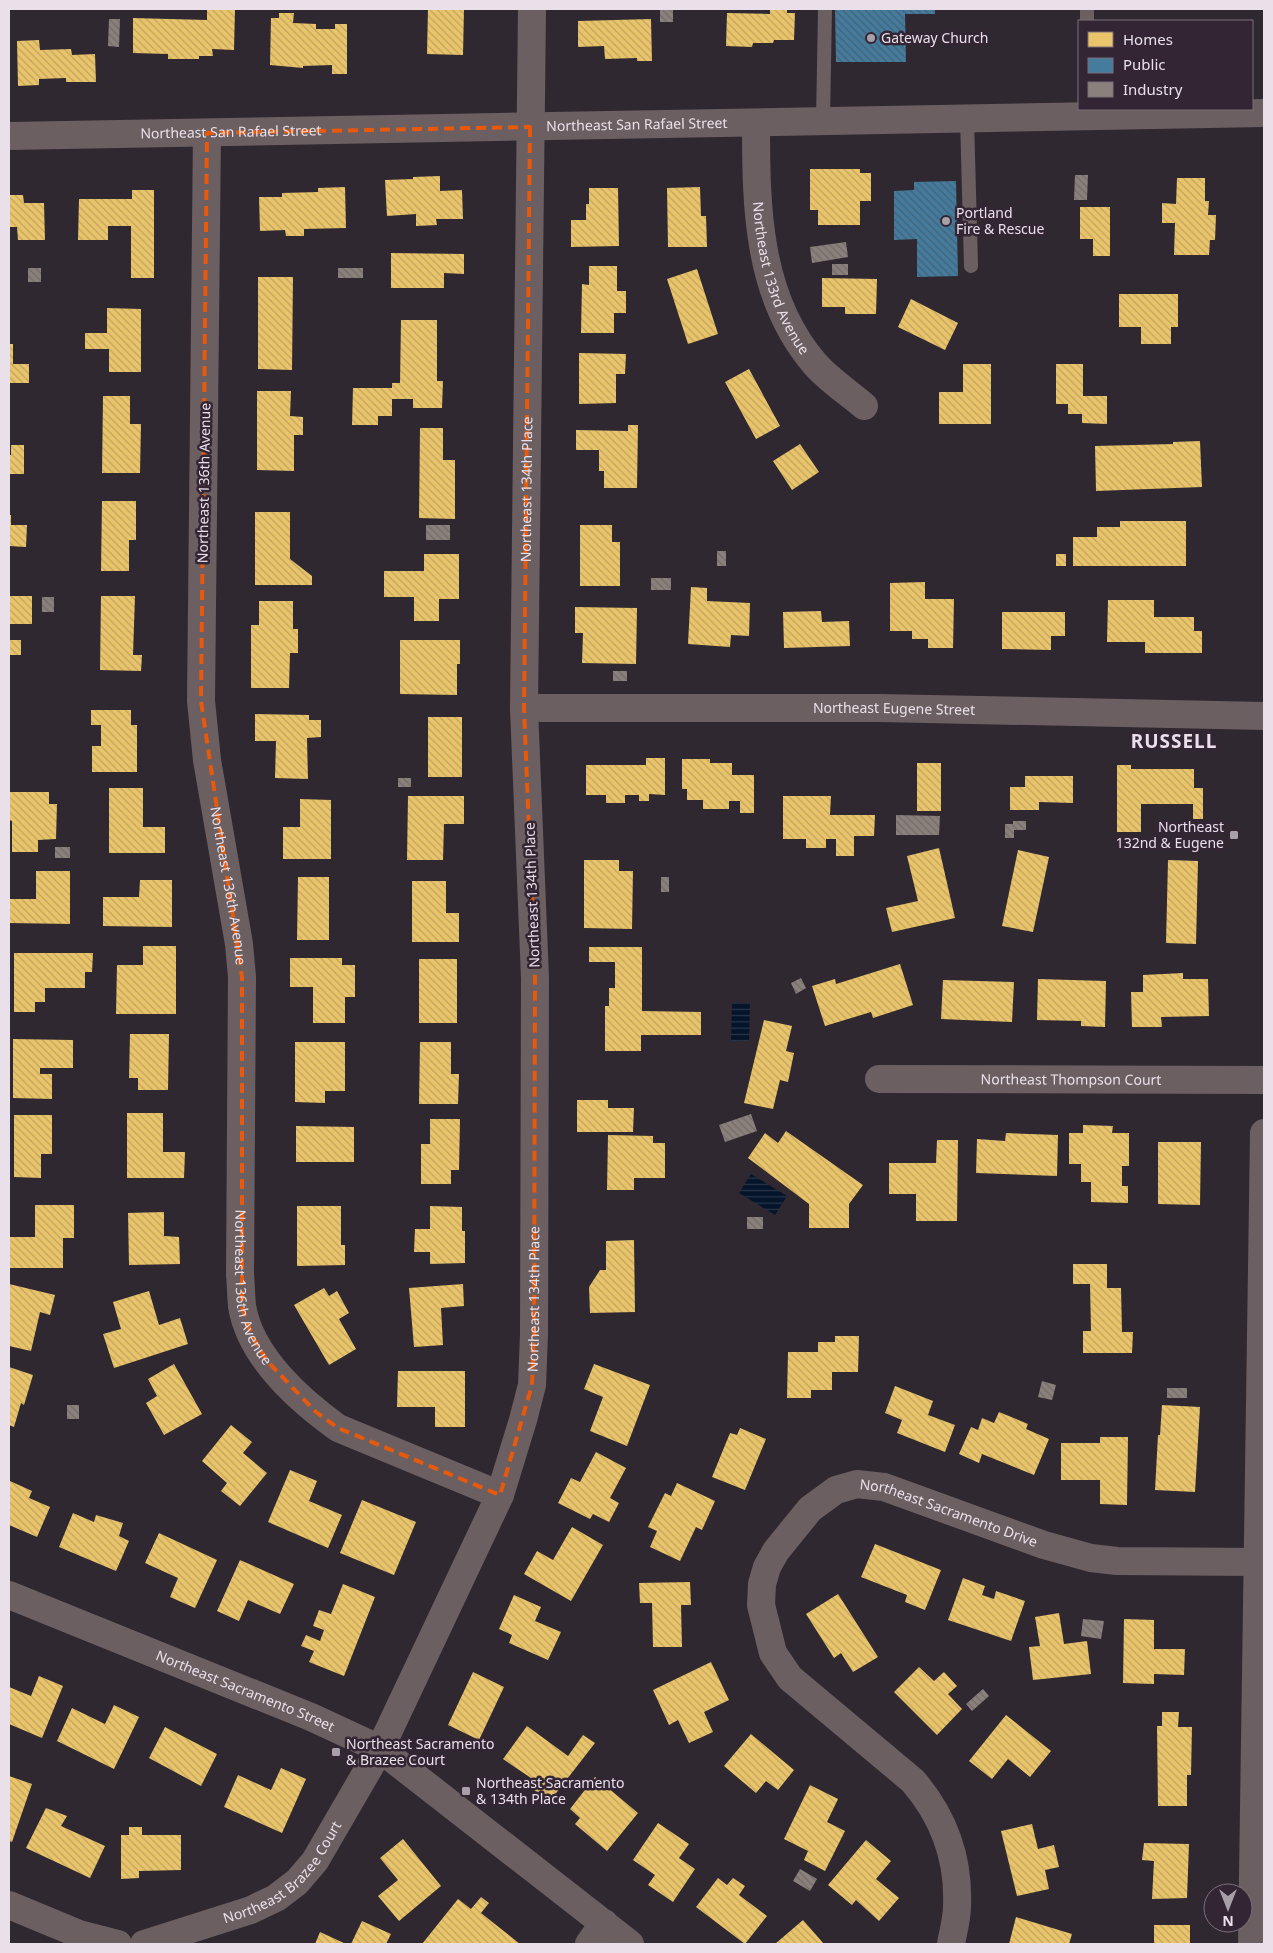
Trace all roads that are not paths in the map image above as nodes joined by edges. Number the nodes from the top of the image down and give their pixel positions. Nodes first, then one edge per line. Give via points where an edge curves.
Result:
1 (532, 9) edge
2 (825, 9) edge
3 (1087, 112) edge
4 (1264, 113) edge
5 (967, 118) junction
6 (823, 121) junction
7 (756, 122) junction
8 (530, 127) junction
9 (207, 133) junction
10 (9, 136) edge
11 (971, 266) dead end
12 (864, 406) dead end
13 (524, 708) junction
14 (1264, 716) edge
15 (879, 1079) dead end
16 (1264, 1080) edge
17 (1264, 1133) edge
18 (1262, 1435) edge
19 (500, 1495) junction
20 (1258, 1562) junction
21 (9, 1595) edge
22 (380, 1749) junction
23 (9, 1905) edge
24 (596, 1934) edge
25 (118, 1944) edge
26 (144, 1944) edge
27 (630, 1944) edge
28 (951, 1944) edge
29 (1252, 1944) edge

1 - 8 street, Northeast 134th Place
2 - 6 lane
3 - 4 street, Northeast San Rafael Street
3 - 5 street, Northeast San Rafael Street
5 - 6 street, Northeast San Rafael Street
5 - 11 lane
6 - 7 street, Northeast San Rafael Street
7 - 8 street, Northeast San Rafael Street
7 - 12 street, Northeast 133rd Avenue via 756,193 760,235 766,266 783,314 816,366
8 - 9 street, Northeast San Rafael Street
8 - 13 street, Northeast 134th Place
9 - 10 street, Northeast San Rafael Street
9 - 19 street, Northeast 136th Avenue via 201,702 207,760 242,977 242,1307 252,1336 267,1361 316,1412 338,1428
13 - 14 street, Northeast Eugene Street via 870,708
13 - 19 street, Northeast 134th Place via 536,978 534,1334 532,1385
15 - 16 street, Northeast Thompson Court
17 - 18 street
18 - 20 street
19 - 22 street, Northeast 134th Place
20 - 28 street, Northeast Sacramento Drive via 1117,1562 1090,1558 1044,1545 884,1487 857,1484 836,1490 810,1509 776,1551 762,1584 761,1605 773,1653 790,1678 913,1781 925,1795 948,1838 954,1859 957,1908
20 - 29 street
21 - 22 street, Northeast Sacramento Street via 302,1713
22 - 24 street, Northeast Sacramento Street
22 - 26 street, Northeast Brazee Court via 315,1861 297,1882 276,1898 251,1910
23 - 25 street via 79,1934
24 - 27 street, Northeast Sacramento Street

